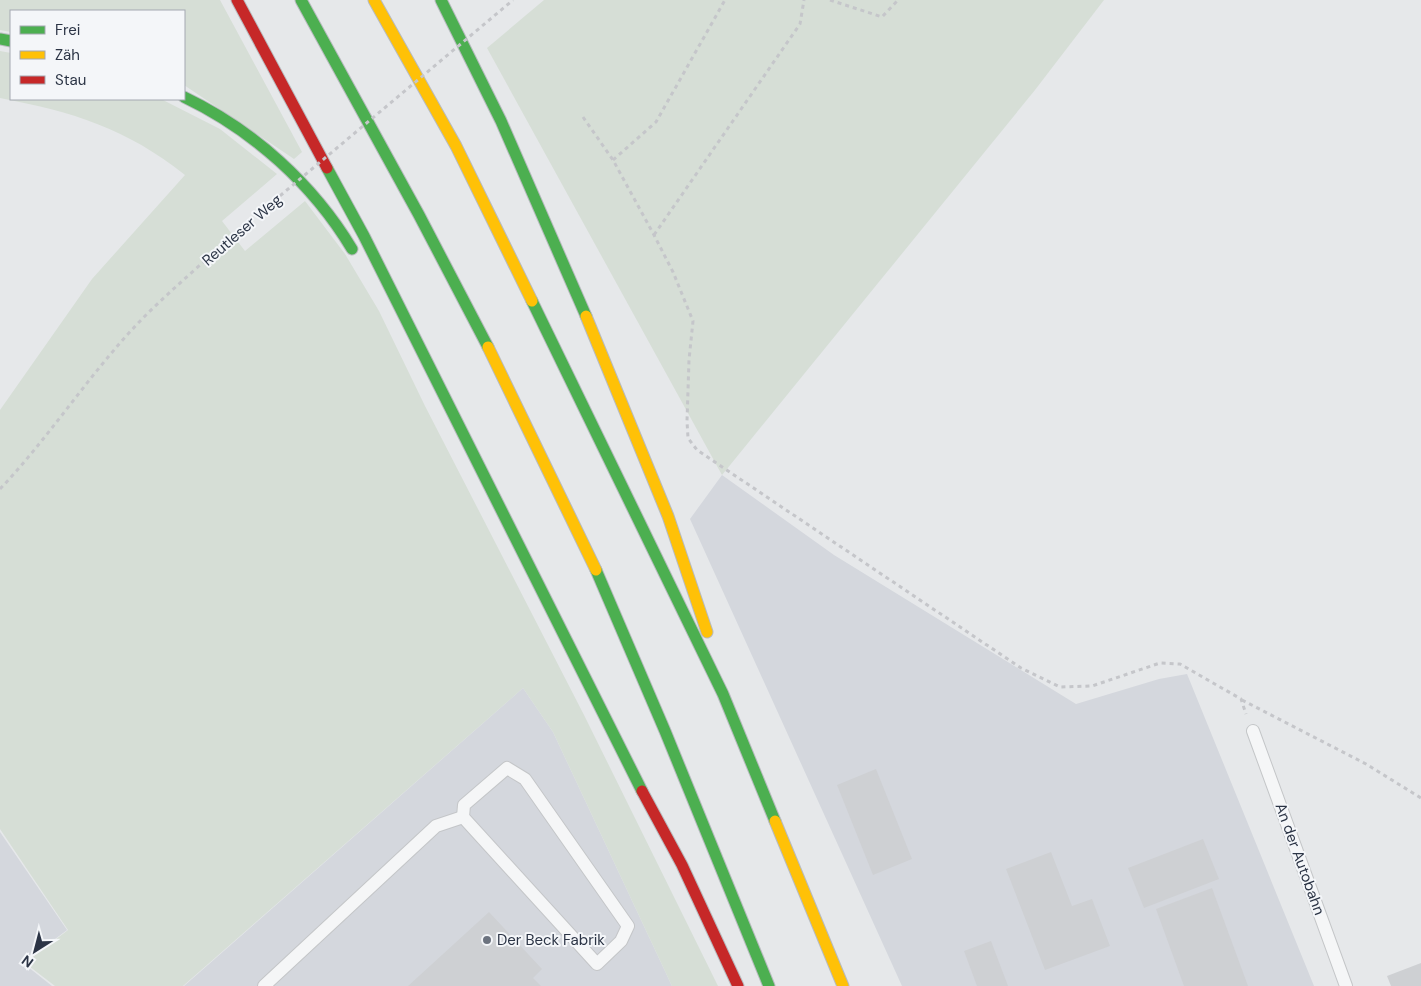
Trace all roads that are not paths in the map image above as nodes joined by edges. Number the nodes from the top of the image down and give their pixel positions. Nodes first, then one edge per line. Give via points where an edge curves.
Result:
1 (237, 0) edge
2 (301, 0) edge
3 (374, 0) edge
4 (441, 0) edge
5 (185, 97) edge
6 (358, 260) dead end
7 (383, 301) dead end
8 (459, 425) junction
9 (723, 694) junction
10 (1253, 731) road end
11 (463, 818) junction
12 (264, 986) edge
13 (738, 986) edge
14 (769, 986) edge
15 (843, 986) edge
16 (1346, 986) edge

1 - 8 highway via 364,236
2 - 14 highway via 412,197 600,579
3 - 9 highway via 456,146
4 - 9 highway via 476,67 562,258 647,460 694,590
5 - 6 highway via 255,141 306,185 334,219
7 - 8 highway
8 - 13 highway via 635,778 682,865
9 - 15 highway
10 - 16 lane, An der Autobahn
11 - 11 lane via 464,805 507,768 525,779 628,926 621,941 596,964
11 - 12 lane via 436,826

